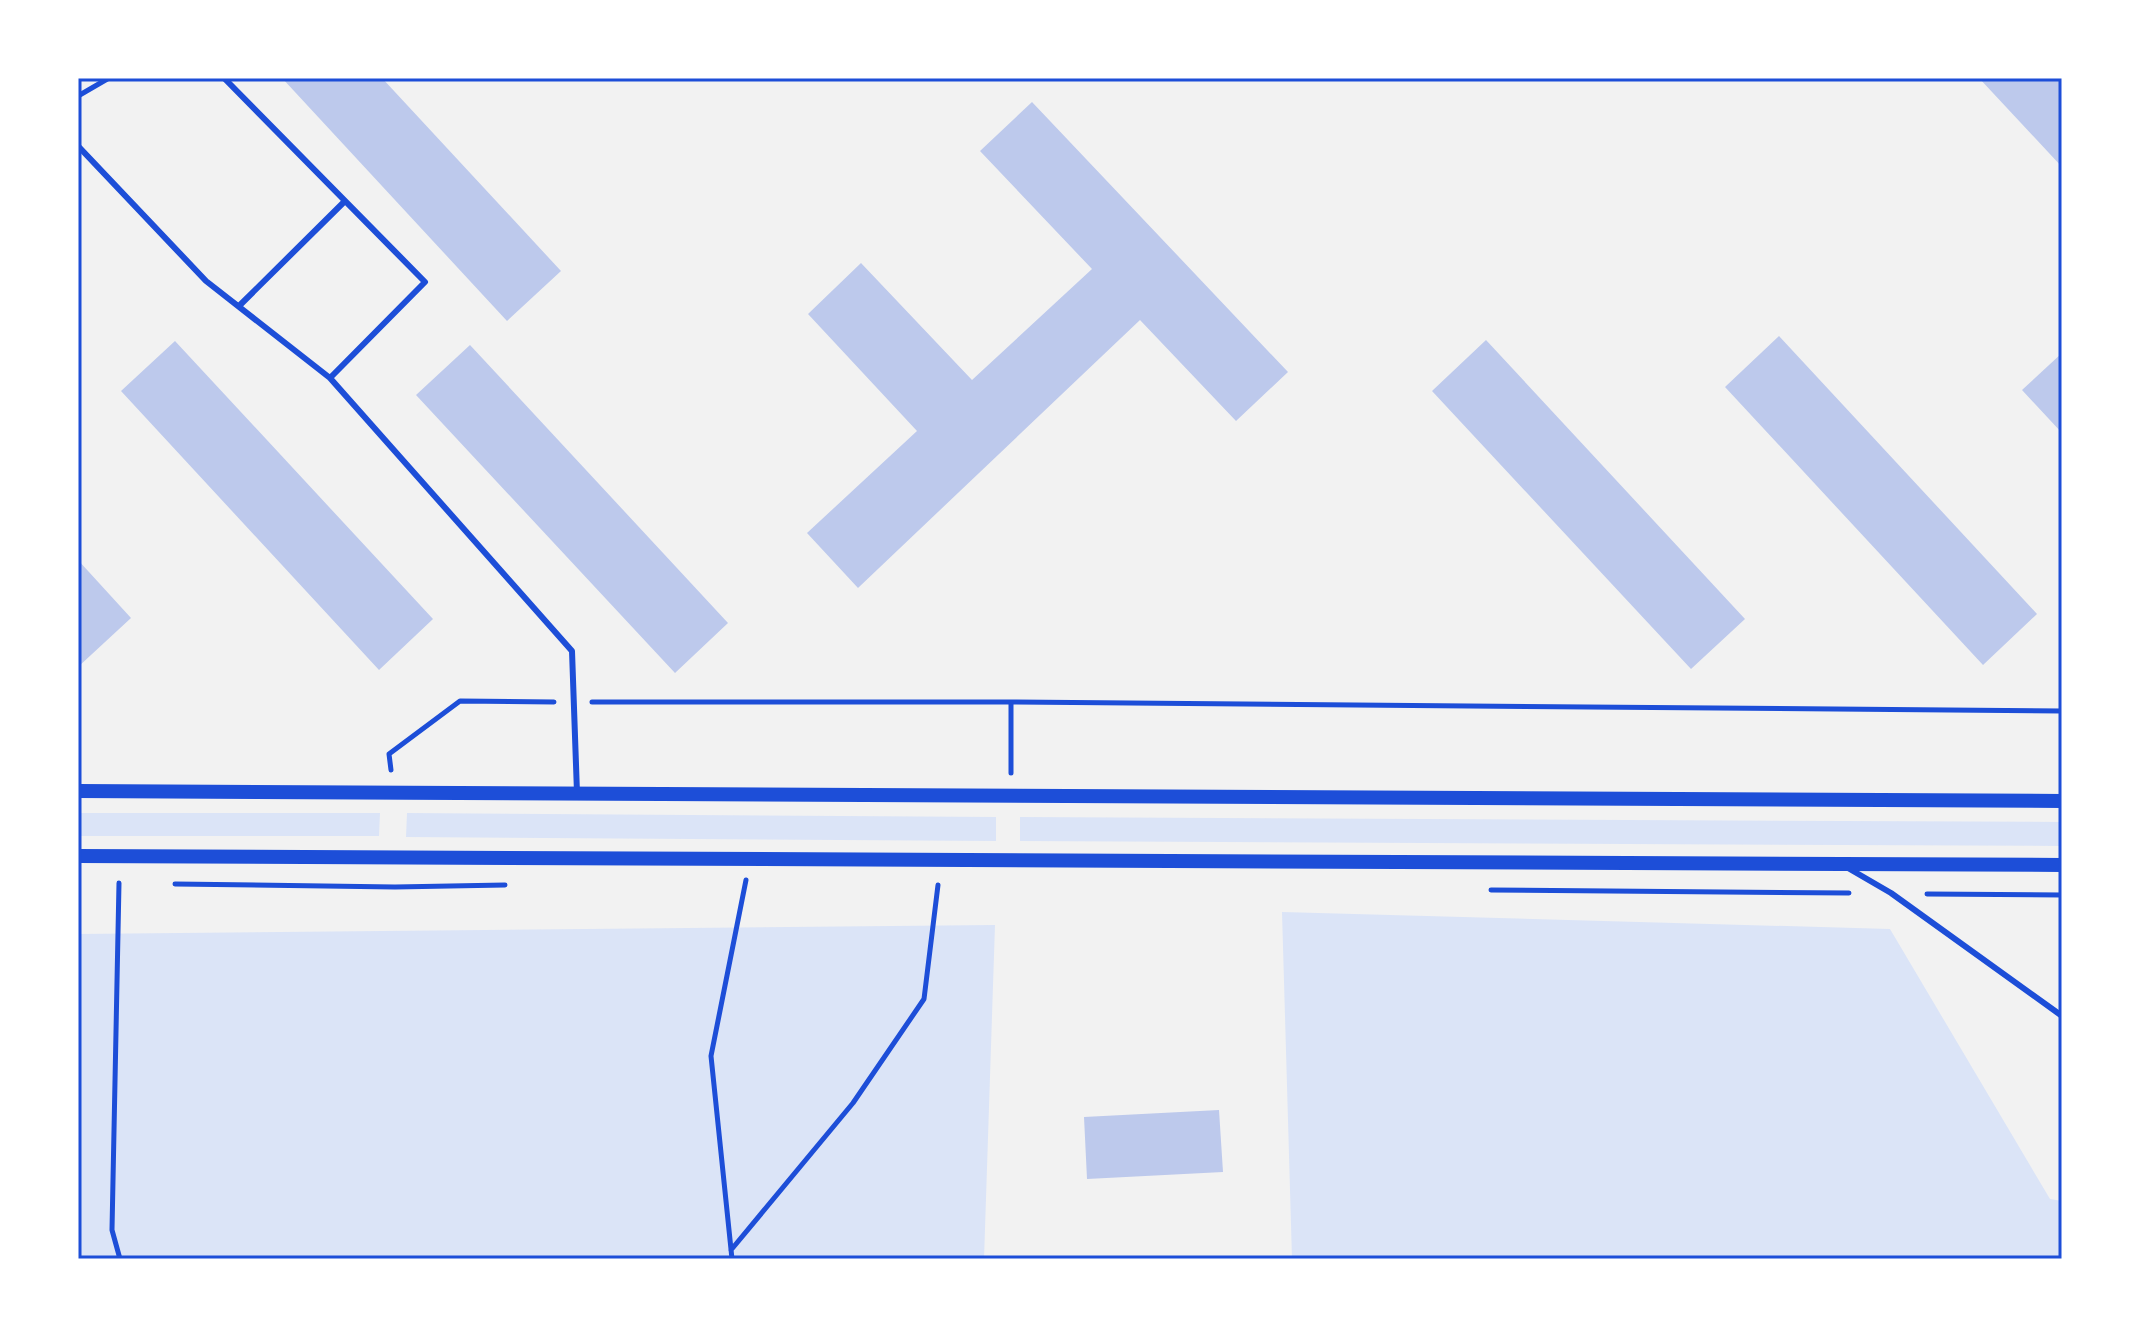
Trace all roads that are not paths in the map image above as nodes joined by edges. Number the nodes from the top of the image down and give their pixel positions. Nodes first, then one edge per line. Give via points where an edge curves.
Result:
1 (224, 78) edge
2 (78, 146) edge
3 (345, 201) junction
4 (239, 306) junction
5 (330, 378) junction
6 (78, 791) edge
7 (577, 793) junction
8 (2062, 801) edge
9 (78, 856) edge
10 (1843, 865) junction
11 (2062, 865) edge
12 (2062, 1016) edge

1 - 3 lane
2 - 4 lane via 206,281
3 - 4 lane
3 - 5 lane via 425,282
4 - 5 lane
5 - 7 lane via 572,651
6 - 7 street
7 - 8 street
9 - 10 street
10 - 11 street
10 - 12 lane via 1891,893

